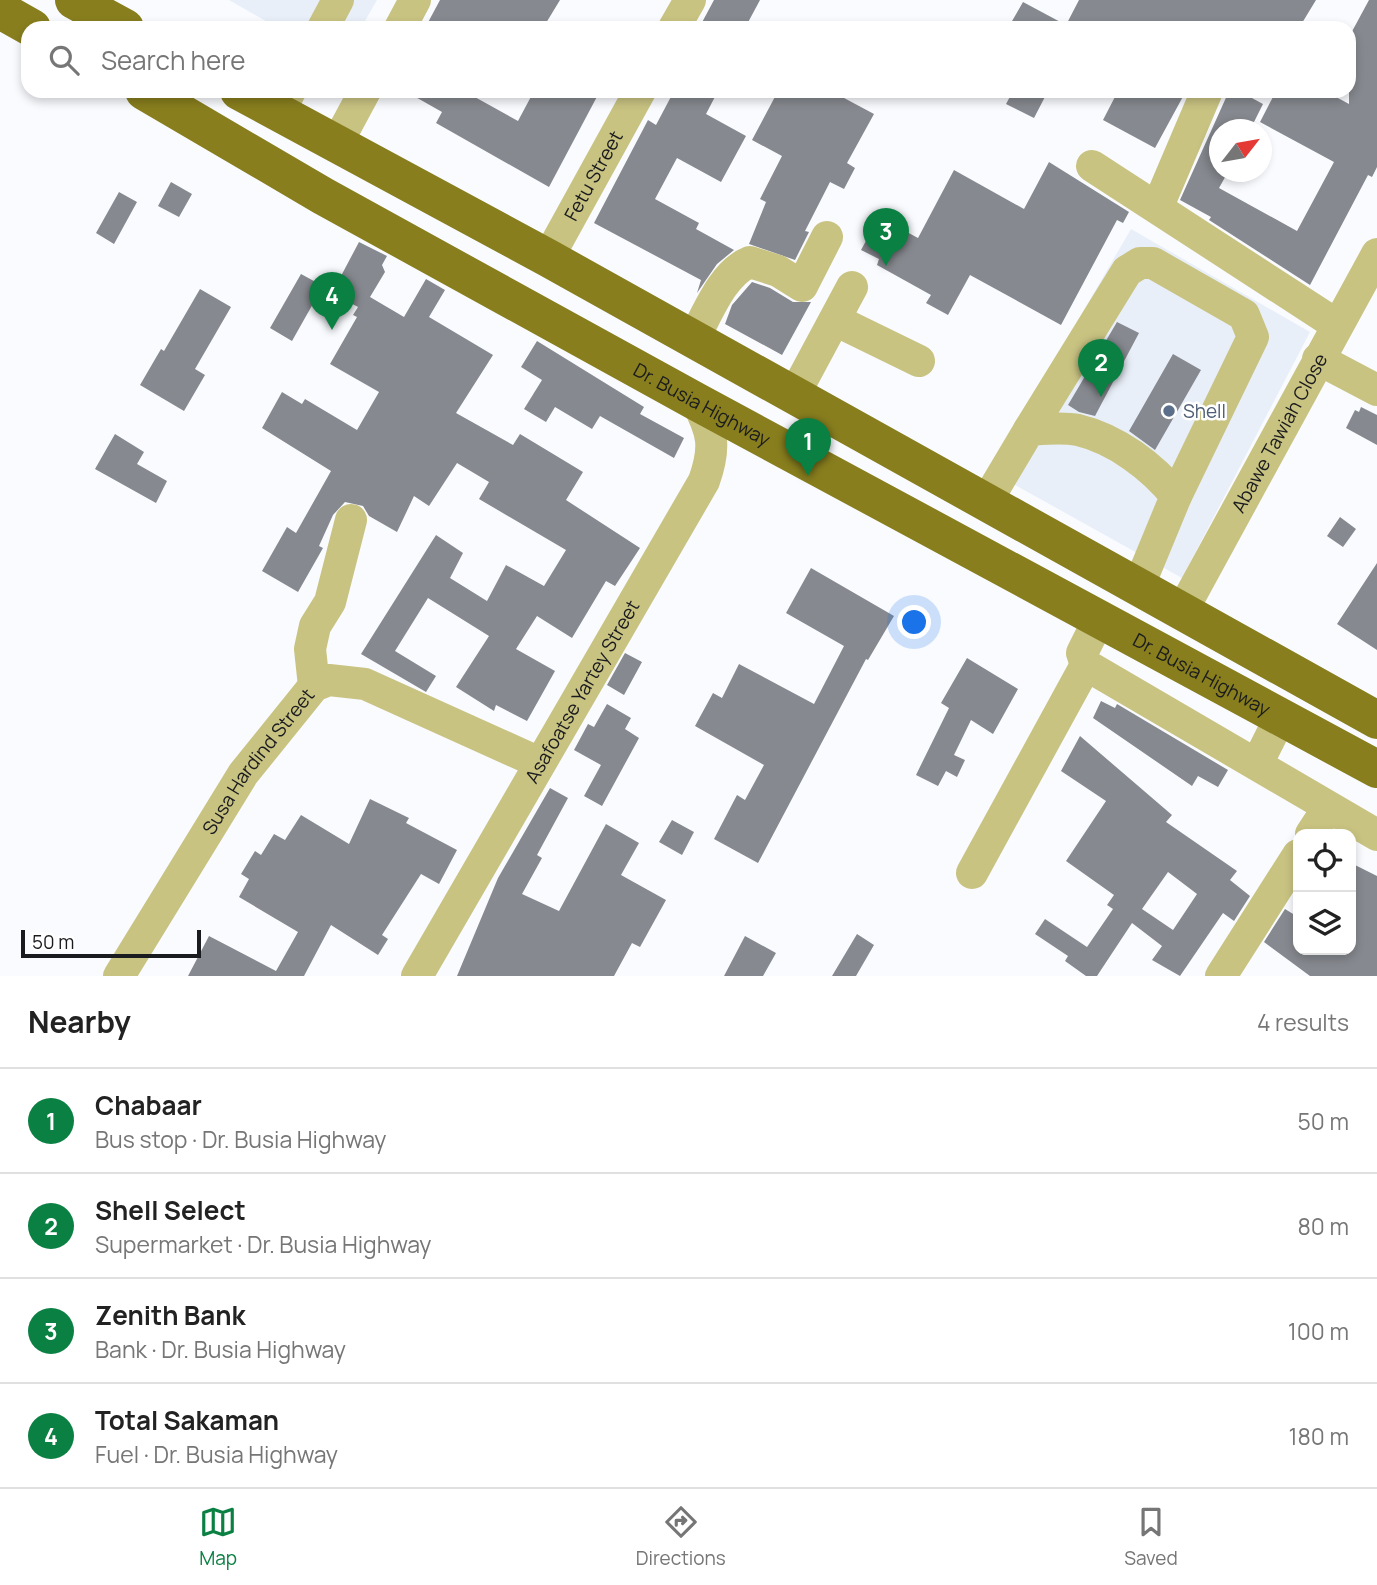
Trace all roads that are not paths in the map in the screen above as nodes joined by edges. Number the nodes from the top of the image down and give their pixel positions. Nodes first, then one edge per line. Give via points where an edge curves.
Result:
1 (74, 0) edge
2 (338, 0) edge
3 (415, 0) edge
4 (690, 0) edge
5 (0, 10) edge
6 (21, 21) edge
7 (112, 21) edge
8 (327, 21) edge
9 (404, 21) edge
10 (678, 21) edge
11 (156, 98) edge
12 (361, 98) edge
13 (636, 98) edge
14 (1204, 98) edge
15 (285, 102) edge
16 (336, 145) junction
17 (1092, 166) dead end
18 (1158, 206) junction
19 (827, 237) dead end
20 (1377, 254) edge
21 (548, 258) junction
22 (852, 287) dead end
23 (835, 320) junction
24 (1337, 325) junction
25 (692, 340) junction
26 (1318, 359) junction
27 (919, 362) dead end
28 (1377, 390) edge
29 (793, 397) junction
30 (697, 402) junction
31 (1029, 430) junction
32 (1176, 496) junction
33 (985, 504) junction
34 (351, 520) dead end
35 (1138, 588) junction
36 (1182, 611) junction
37 (1099, 619) junction
38 (1086, 664) junction
39 (314, 687) junction
40 (1281, 716) junction
41 (1377, 720) edge
42 (540, 764) junction
43 (1257, 764) junction
44 (1377, 769) edge
45 (1328, 808) junction
46 (1314, 829) edge
47 (1377, 835) edge
48 (1293, 863) edge
49 (972, 873) dead end
50 (119, 976) edge
51 (417, 976) edge
52 (1221, 976) edge

1 - 7 highway
2 - 8 street
3 - 9 street
4 - 10 street
5 - 6 highway
11 - 30 highway, Dr. Busia Highway via 323,196
12 - 16 street
13 - 21 street, Fetu Street
14 - 18 street
15 - 16 highway
16 - 21 highway
17 - 18 street
18 - 24 street
19 - 25 street via 802,286 778,271 750,262 741,265
20 - 24 street, Abawe Tawiah Close
21 - 25 highway
22 - 23 street
23 - 27 street
23 - 29 street
24 - 26 street, Abawe Tawiah Close
25 - 29 highway
26 - 28 street
26 - 36 street, Abawe Tawiah Close
29 - 33 highway
30 - 37 highway, Dr. Busia Highway
30 - 42 street, Asafoatse Yartey Street via 712,442 704,481
31 - 32 street via 1077,430 1103,440 1159,475
31 - 32 street via 1127,271 1140,263 1153,263 1244,315 1253,337
31 - 33 street
32 - 35 street
33 - 35 highway
34 - 39 street via 330,602 315,626 310,649
35 - 36 highway
36 - 41 highway
37 - 38 street via 1082,653
37 - 40 highway, Dr. Busia Highway
38 - 43 street
38 - 49 street
39 - 42 street, Susa Hardind Street via 330,680 365,684
39 - 50 street, Susa Hardind Street via 243,774
40 - 43 street
40 - 44 highway, Dr. Busia Highway
42 - 51 street, Asafoatse Yartey Street
43 - 45 street
45 - 46 street
45 - 47 street
48 - 52 street

